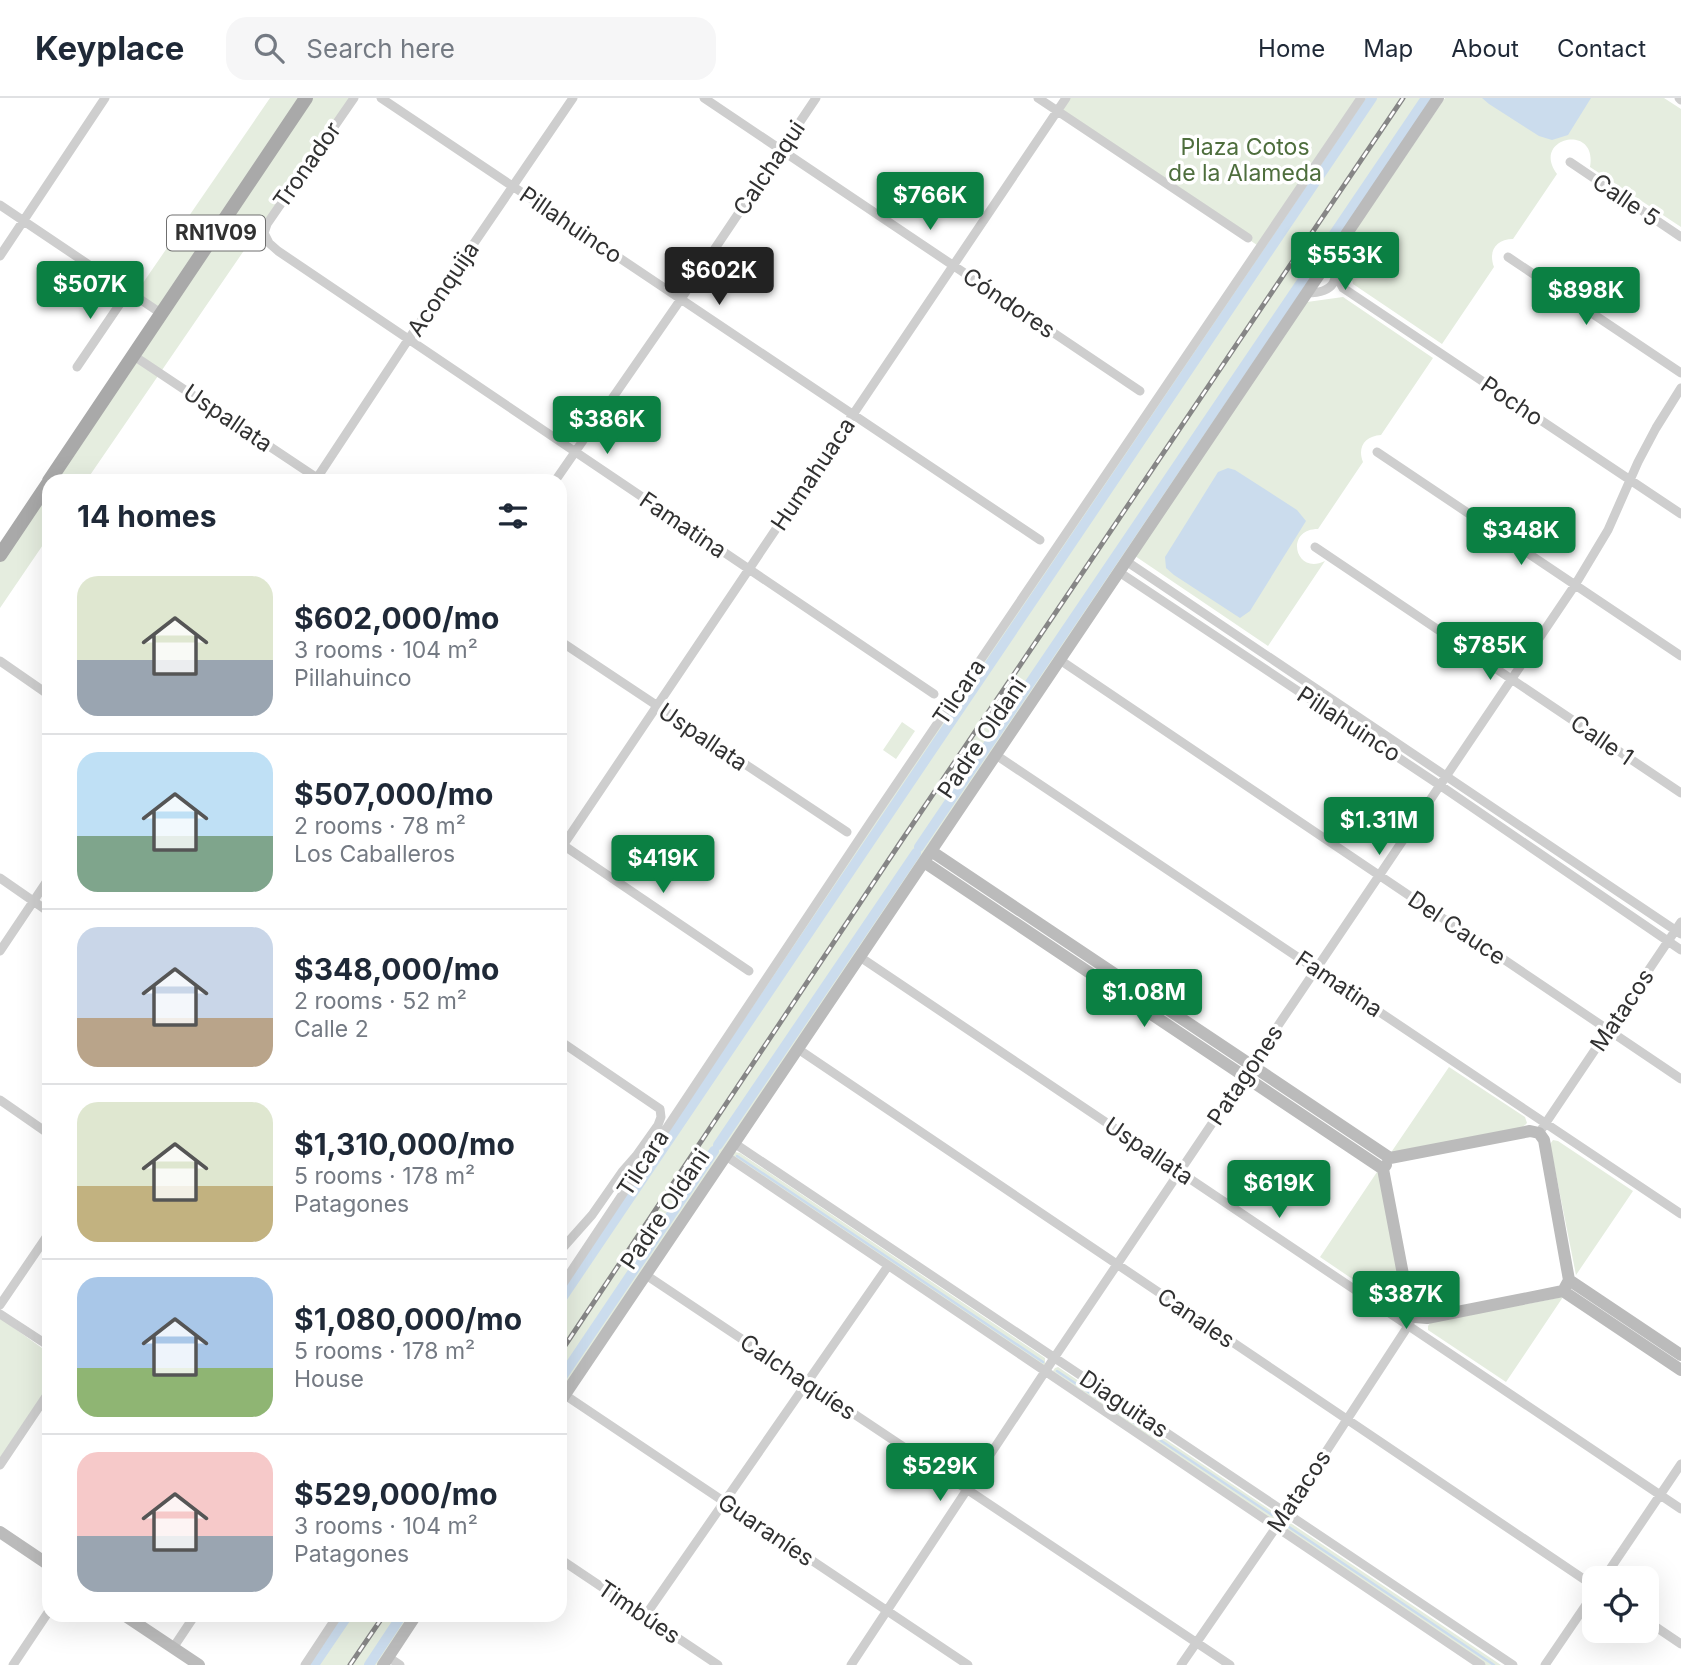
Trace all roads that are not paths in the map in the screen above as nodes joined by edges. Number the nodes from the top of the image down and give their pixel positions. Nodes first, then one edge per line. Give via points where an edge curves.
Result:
1 (105, 98) edge
2 (306, 98) edge
3 (354, 98) edge
4 (381, 98) edge
5 (573, 98) edge
6 (704, 98) edge
7 (816, 98) edge
8 (1038, 98) edge
9 (1066, 98) edge
10 (1362, 98) edge
11 (1438, 98) edge
12 (1057, 111) junction
13 (781, 150) junction
14 (1570, 162) dead end
15 (513, 187) junction
16 (0, 205) edge
17 (24, 221) junction
18 (264, 233) joint
19 (1681, 237) edge
20 (1248, 238) dead end
21 (1332, 255) junction
22 (0, 256) edge
23 (1508, 257) dead end
24 (953, 266) junction
25 (1337, 277) junction
26 (1343, 288) junction
27 (1329, 289) junction
28 (128, 292) junction
29 (1307, 293) junction
30 (681, 299) junction
31 (162, 314) junction
32 (408, 340) junction
33 (134, 356) junction
34 (76, 366) dead end
35 (1681, 373) edge
36 (1681, 387) edge
37 (1140, 391) dead end
38 (853, 415) junction
39 (574, 452) junction
40 (1377, 452) dead end
41 (54, 474) edge
42 (309, 474) edge
43 (322, 474) edge
44 (560, 474) edge
45 (1631, 480) junction
46 (42, 492) edge
47 (1681, 514) edge
48 (1040, 540) dead end
49 (1315, 547) dead end
50 (0, 555) edge
51 (1123, 567) junction
52 (750, 569) junction
53 (1575, 585) junction
54 (567, 645) edge
55 (1681, 656) edge
56 (1060, 660) junction
57 (0, 661) edge
58 (1512, 679) junction
59 (42, 690) edge
60 (934, 694) dead end
61 (657, 706) junction
62 (996, 755) junction
63 (1447, 777) junction
64 (1441, 786) junction
65 (1681, 793) edge
66 (847, 832) dead end
67 (567, 837) edge
68 (567, 850) edge
69 (928, 856) junction
70 (1380, 876) junction
71 (0, 878) edge
72 (42, 888) edge
73 (33, 901) junction
74 (42, 907) edge
75 (1679, 928) edge
76 (1668, 941) junction
77 (1681, 950) edge
78 (0, 951) edge
79 (860, 957) junction
80 (1317, 970) junction
81 (749, 971) dead end
82 (1608, 1030) junction
83 (567, 1046) edge
84 (797, 1049) junction
85 (1248, 1071) junction
86 (1681, 1079) edge
87 (0, 1100) edge
88 (1543, 1128) junction
89 (42, 1129) edge
90 (734, 1143) junction
91 (726, 1156) junction
92 (1386, 1164) junction
93 (1180, 1172) junction
94 (1681, 1214) edge
95 (42, 1243) edge
96 (567, 1243) edge
97 (1117, 1265) junction
98 (888, 1266) junction
99 (646, 1275) junction
100 (567, 1278) edge
101 (1566, 1285) junction
102 (0, 1306) edge
103 (0, 1314) edge
104 (1412, 1321) junction
105 (42, 1341) edge
106 (1681, 1355) edge
107 (1054, 1358) junction
108 (1681, 1370) edge
109 (1045, 1372) junction
110 (807, 1383) junction
111 (567, 1392) edge
112 (42, 1402) edge
113 (567, 1402) edge
114 (1347, 1419) junction
115 (1681, 1464) edge
116 (0, 1465) edge
117 (967, 1489) junction
118 (1660, 1495) junction
119 (724, 1502) junction
120 (1681, 1509) edge
121 (1286, 1513) junction
122 (1275, 1527) junction
123 (0, 1532) edge
124 (42, 1560) edge
125 (567, 1564) edge
126 (1612, 1566) edge
127 (1582, 1578) edge
128 (1582, 1610) edge
129 (887, 1611) junction
130 (645, 1616) junction
131 (42, 1622) edge
132 (134, 1622) edge
133 (190, 1622) edge
134 (333, 1622) edge
135 (411, 1622) edge
136 (1659, 1629) edge
137 (1197, 1643) junction
138 (1681, 1644) edge
139 (173, 1648) junction
140 (386, 1661) edge
141 (13, 1665) edge
142 (199, 1665) edge
143 (305, 1665) edge
144 (400, 1665) edge
145 (718, 1665) edge
146 (851, 1665) edge
147 (968, 1665) edge
148 (1181, 1665) edge
149 (1230, 1665) edge
150 (1481, 1665) edge
151 (1513, 1665) edge
152 (1545, 1665) edge

1 - 17 street
2 - 31 main road, RN1V09
3 - 18 street, Tronador
4 - 15 street, Pillahuinco
5 - 15 street, Aconquija
6 - 13 street, Cóndores
7 - 13 street, Calchaqui
8 - 12 street
9 - 12 street, Humahuaca
10 - 100 street, Tilcara
11 - 21 main road, Padre Oldani
12 - 20 street
12 - 24 street, Humahuaca
13 - 24 street, Cóndores
13 - 30 street, Calchaqui
14 - 19 street, Calle 5
15 - 30 street, Pillahuinco
15 - 32 street, Aconquija
16 - 17 street
17 - 22 street
17 - 28 street
18 - 32 street, Famatina via 278,251
21 - 25 street, Pocho
21 - 29 main road, Padre Oldani
23 - 35 street
24 - 37 street, Cóndores
24 - 38 street, Humahuaca
25 - 26 street, Pocho
25 - 27 street
26 - 27 street
26 - 45 street, Pocho
27 - 29 street
28 - 31 street
28 - 34 street
29 - 51 main road, Padre Oldani
30 - 38 street, Pillahuinco
30 - 39 street, Calchaqui
31 - 33 main road, RN1V09
32 - 39 street, Famatina
32 - 43 street, Aconquija
33 - 41 main road, RN1V09
33 - 42 street, Uspallata
36 - 45 street, Patagones
38 - 48 street, Pillahuinco
38 - 52 street, Humahuaca
39 - 44 street, Calchaqui
39 - 52 street, Famatina
40 - 53 street
45 - 47 street, Pocho
45 - 53 street, Patagones
46 - 50 main road, RN1V09
49 - 58 street, Calle 1
51 - 56 main road, Padre Oldani
51 - 63 street, Pillahuinco
51 - 64 street, Pillahuinco
52 - 60 street, Famatina
52 - 61 street, Humahuaca
53 - 55 street
53 - 58 street, Patagones
54 - 61 street, Uspallata
56 - 62 main road, Padre Oldani
56 - 70 street, Del Cauce
57 - 59 street
58 - 63 street, Patagones
58 - 65 street, Calle 1
61 - 66 street, Uspallata
61 - 67 street, Humahuaca
62 - 69 main road, Padre Oldani
62 - 80 street, Famatina
63 - 64 street, Patagones
63 - 75 street, Pillahuinco
64 - 70 street, Patagones
64 - 76 street, Pillahuinco
68 - 81 street
69 - 79 main road, Padre Oldani
69 - 85 main road
70 - 80 street, Patagones
70 - 82 street, Del Cauce
71 - 73 street
72 - 73 street
73 - 74 street
73 - 78 street
75 - 76 street, Matacos
76 - 77 street, Pillahuinco
76 - 82 street, Matacos
79 - 84 main road, Padre Oldani
79 - 93 street, Uspallata
80 - 85 street, Patagones
80 - 88 street, Famatina
82 - 86 street, Del Cauce
82 - 88 street, Matacos
83 - 96 street, Tilcara via 660,1109 661,1117
84 - 90 main road, Padre Oldani
84 - 97 street, Canales
85 - 92 main road
85 - 93 street, Patagones
87 - 89 street
88 - 92 main road
88 - 94 street, Famatina
88 - 101 main road
90 - 91 main road, Padre Oldani
90 - 107 street, Diaguitas
91 - 98 street, Diaguitas
91 - 99 main road, Padre Oldani
92 - 104 main road
93 - 97 street, Patagones
93 - 104 street, Uspallata
95 - 102 street
97 - 107 street, Patagones
97 - 114 street, Canales
98 - 109 street, Diaguitas
98 - 110 street
99 - 110 street, Calchaquíes
99 - 111 main road, Padre Oldani
101 - 104 main road
101 - 106 main road
101 - 108 main road
103 - 105 street
104 - 114 street, Matacos
104 - 118 street, Uspallata
107 - 109 street, Patagones
107 - 121 street, Diaguitas
109 - 117 street, Patagones
109 - 122 street, Diaguitas
110 - 117 street, Calchaquíes
110 - 119 street
112 - 116 street
113 - 119 street, Guaraníes
114 - 121 street, Matacos
114 - 127 street, Canales
115 - 118 street
117 - 129 street, Patagones
117 - 137 street, Calchaquíes
118 - 120 street, Uspallata
118 - 126 street
119 - 129 street, Guaraníes
119 - 130 street
121 - 122 street, Matacos
121 - 151 street, Diaguitas
122 - 137 street, Matacos
122 - 150 street, Diaguitas
123 - 124 main road
125 - 130 street, Timbúes
128 - 152 street
129 - 146 street, Patagones
129 - 147 street, Guaraníes
130 - 145 street, Timbúes
131 - 141 street
132 - 139 main road
133 - 139 street
134 - 143 street
135 - 140 main road
136 - 138 street
137 - 148 street, Matacos
137 - 149 street, Calchaquíes
139 - 142 main road
140 - 144 street

